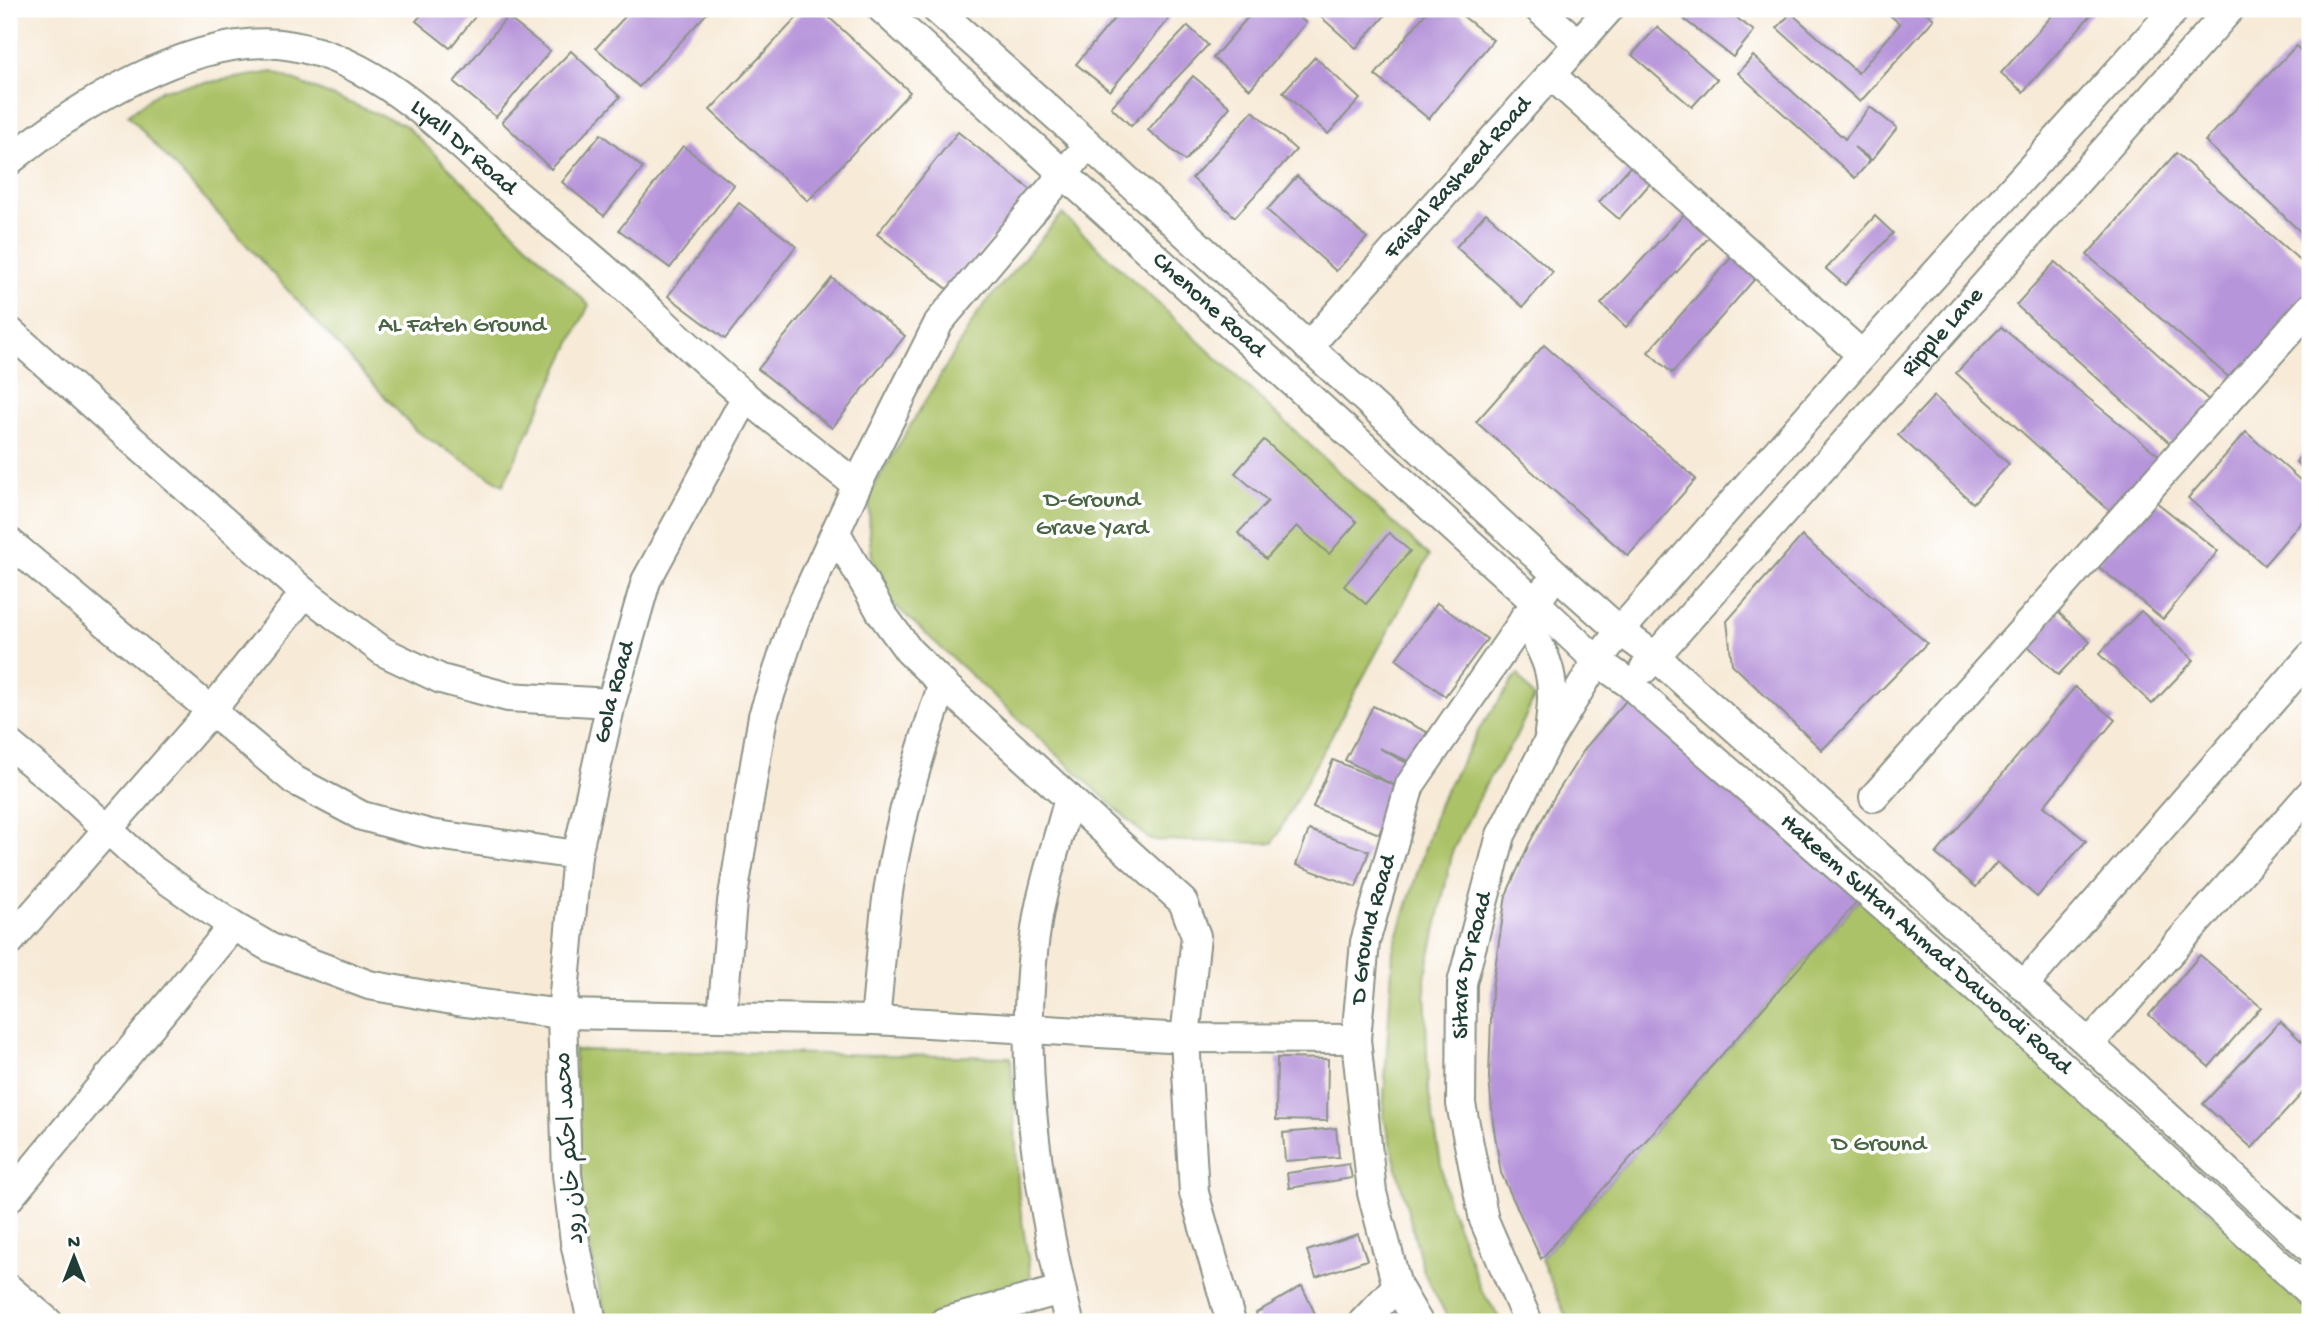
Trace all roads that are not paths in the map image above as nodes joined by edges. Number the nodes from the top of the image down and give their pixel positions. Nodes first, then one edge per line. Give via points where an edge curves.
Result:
1 (882, 9) edge
2 (1539, 9) edge
3 (1609, 9) edge
4 (2175, 9) edge
5 (2230, 9) edge
6 (940, 10) edge
7 (1578, 43) junction
8 (1550, 74) junction
9 (1089, 145) junction
10 (9, 161) edge
11 (1064, 174) junction
12 (2310, 308) edge
13 (9, 331) edge
14 (1308, 347) junction
15 (1862, 355) junction
16 (746, 397) junction
17 (857, 485) junction
18 (836, 533) junction
19 (9, 542) edge
20 (1557, 575) junction
21 (305, 593) junction
22 (1530, 610) junction
23 (1620, 631) junction
24 (1656, 657) junction
25 (2310, 657) edge
26 (1597, 661) junction
27 (943, 684) junction
28 (1630, 684) junction
29 (611, 703) junction
30 (211, 711) junction
31 (1549, 740) junction
32 (9, 744) edge
33 (2310, 794) edge
34 (1874, 797) dead end
35 (1069, 798) junction
36 (107, 831) junction
37 (578, 855) junction
38 (233, 926) junction
39 (9, 942) edge
40 (2023, 986) junction
41 (562, 1014) junction
42 (722, 1017) junction
43 (875, 1020) junction
44 (1029, 1029) junction
45 (1185, 1038) junction
46 (1356, 1039) junction
47 (2088, 1044) junction
48 (9, 1198) edge
49 (2310, 1248) edge
50 (1397, 1286) junction
51 (9, 1289) edge
52 (1061, 1290) junction
53 (2310, 1293) edge
54 (48, 1322) edge
55 (592, 1322) edge
56 (944, 1322) edge
57 (1069, 1322) edge
58 (1231, 1322) edge
59 (1363, 1322) edge
60 (1418, 1322) edge
61 (1528, 1322) edge

1 - 11 street, Chenone Road
2 - 7 street
3 - 7 street, Faisal Rasheed Road
4 - 15 street, Ripple Lane
5 - 24 street, Ripple Lane
6 - 9 street, Chenone Road
7 - 8 street, Faisal Rasheed Road
8 - 14 street, Faisal Rasheed Road
8 - 15 street
9 - 11 street
9 - 14 street, Chenone Road
10 - 16 street, Lyall Dr Road via 75,114 148,72 189,56 229,45 306,48 381,81 415,107
11 - 17 street via 939,322
11 - 22 street, Chenone Road
12 - 34 street
13 - 21 street
14 - 20 street, Chenone Road
15 - 23 street, Ripple Lane
16 - 17 street, Lyall Dr Road
16 - 29 street, Gola Road via 646,581
17 - 18 street
18 - 27 street via 882,614 909,651
18 - 42 street via 794,622 763,716 732,902
19 - 30 street
20 - 22 street, D Ground Road
20 - 23 street, Chenone Road
21 - 29 street via 384,652 441,678 508,697
21 - 30 street
22 - 26 street, Hakeem Sultan Ahmad Dawoodi Road
22 - 31 street via 1552,675
22 - 46 street, D Ground Road via 1410,785 1365,942
23 - 24 street, Hakeem Sultan Ahmad Dawoodi Road
23 - 26 street, Sitara Dr Road
24 - 28 street, Ripple Lane
24 - 40 street, Hakeem Sultan Ahmad Dawoodi Road
25 - 40 street
26 - 28 street, Hakeem Sultan Ahmad Dawoodi Road
26 - 31 street, Sitara Dr Road
27 - 35 street
27 - 43 street via 916,760 902,821 889,887
28 - 53 street, Hakeem Sultan Ahmad Dawoodi Road via 1893,913
29 - 37 street, Gola Road
30 - 36 street
30 - 37 street via 294,780 362,816 430,834
31 - 61 street, Sitara Dr Road via 1502,835 1462,983 1461,1104 1484,1220
32 - 36 street
33 - 47 street
35 - 44 street via 1039,914
35 - 45 street via 1183,902 1196,936
36 - 38 street via 150,868
36 - 39 street
37 - 41 street, Gola Road
38 - 41 street via 271,948 369,985
38 - 48 street
40 - 47 street, Hakeem Sultan Ahmad Dawoodi Road
41 - 42 street
41 - 55 street, محمد احكم خان رود via 567,1174
42 - 43 street
43 - 44 street
44 - 45 street
44 - 52 street via 1032,1127
45 - 46 street
45 - 58 street via 1194,1193
46 - 50 street, D Ground Road via 1372,1193
47 - 49 street, Hakeem Sultan Ahmad Dawoodi Road
50 - 59 street
50 - 60 street, D Ground Road
51 - 54 street
52 - 56 street
52 - 57 street

